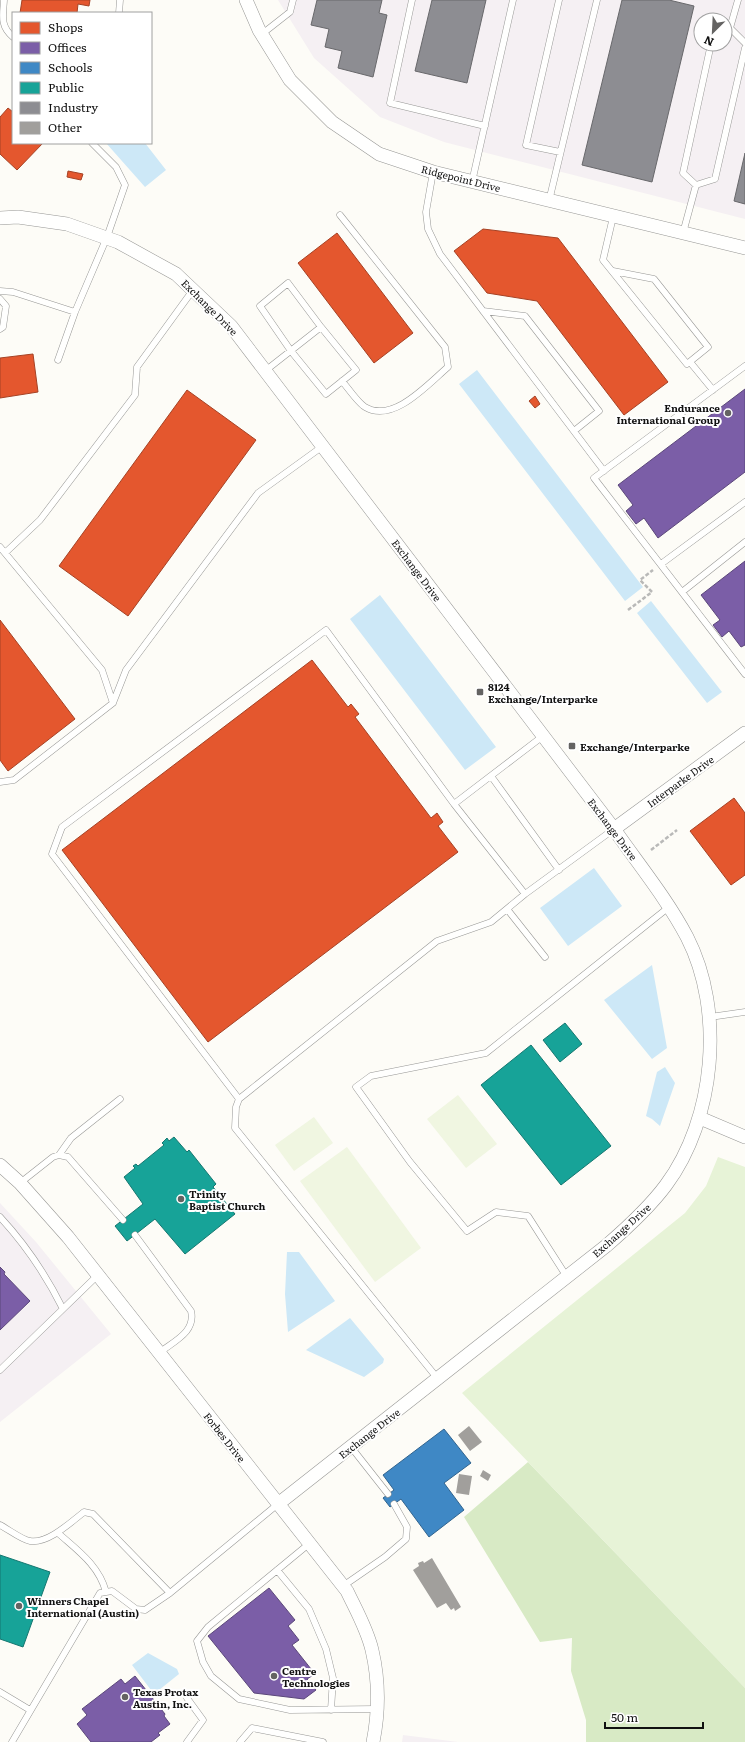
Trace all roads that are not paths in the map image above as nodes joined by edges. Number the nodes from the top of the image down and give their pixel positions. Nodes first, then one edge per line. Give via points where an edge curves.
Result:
1 (4, 0) edge
2 (120, 0) edge
3 (246, 0) edge
4 (293, 0) edge
5 (412, 0) edge
6 (513, 0) edge
7 (559, 0) edge
8 (597, 0) edge
9 (738, 0) edge
10 (118, 12) edge
11 (733, 15) edge
12 (262, 34) junction
13 (733, 34) edge
14 (12, 36) edge
15 (745, 43) edge
16 (745, 48) edge
17 (709, 52) edge
18 (485, 126) junction
19 (93, 144) edge
20 (560, 152) junction
21 (433, 172) junction
22 (472, 182) junction
23 (696, 185) junction
24 (549, 200) junction
25 (340, 215) dead end
26 (613, 217) junction
27 (0, 218) edge
28 (683, 233) junction
29 (107, 237) junction
30 (745, 248) edge
31 (613, 271) junction
32 (193, 290) junction
33 (0, 291) edge
34 (0, 299) edge
35 (483, 311) junction
36 (75, 312) junction
37 (321, 327) junction
38 (0, 329) edge
39 (291, 351) junction
40 (58, 360) dead end
41 (690, 362) junction
42 (745, 366) edge
43 (265, 371) junction
44 (342, 381) junction
45 (713, 390) junction
46 (574, 431) junction
47 (322, 446) junction
48 (604, 470) junction
49 (745, 502) edge
50 (745, 542) edge
51 (0, 547) edge
52 (5, 553) junction
53 (661, 564) junction
54 (682, 592) junction
55 (745, 674) edge
56 (113, 703) junction
57 (745, 733) edge
58 (543, 736) junction
59 (491, 776) junction
60 (0, 782) edge
61 (454, 804) junction
62 (614, 830) junction
63 (559, 870) junction
64 (525, 894) junction
65 (669, 907) junction
66 (507, 909) junction
67 (545, 958) dead end
68 (745, 1012) edge
69 (710, 1017) junction
70 (120, 1099) dead end
71 (239, 1099) junction
72 (700, 1118) junction
73 (745, 1137) edge
74 (60, 1155) junction
75 (0, 1165) edge
76 (20, 1183) junction
77 (0, 1217) edge
78 (123, 1220) dead end
79 (135, 1235) dead end
80 (98, 1276) junction
81 (567, 1277) junction
82 (63, 1309) junction
83 (159, 1353) junction
84 (0, 1370) edge
85 (438, 1379) junction
86 (351, 1447) junction
87 (388, 1494) dead end
88 (278, 1504) junction
89 (394, 1504) dead end
90 (0, 1525) edge
91 (58, 1533) junction
92 (310, 1543) junction
93 (277, 1570) junction
94 (343, 1586) junction
95 (106, 1592) junction
96 (170, 1593) junction
97 (0, 1692) edge
98 (187, 1698) dead end
99 (376, 1709) junction
100 (30, 1710) junction
101 (331, 1710) junction
102 (12, 1742) edge
103 (187, 1742) edge
104 (240, 1742) edge
105 (323, 1742) edge
106 (373, 1742) edge

1 - 14 lane via 2,24
2 - 10 lane
3 - 12 street, Ridgepoint Drive
4 - 12 lane via 290,12
5 - 18 lane via 390,102
6 - 18 lane
7 - 20 lane via 526,144
8 - 20 lane
9 - 11 lane
12 - 21 street, Ridgepoint Drive via 290,80 332,122 379,154
13 - 15 lane
16 - 23 lane via 715,179
17 - 23 lane via 683,173
18 - 22 lane
19 - 29 lane via 116,167 125,185
20 - 24 lane
21 - 22 street, Ridgepoint Drive
21 - 35 lane via 426,212 428,229 440,254
22 - 24 street, Ridgepoint Drive
23 - 28 lane
24 - 26 street, Ridgepoint Drive
25 - 44 lane via 445,347 448,367 405,403 384,412 364,407
26 - 28 street, Ridgepoint Drive
26 - 31 lane via 603,260
27 - 29 street, Exchange Drive via 18,217 67,224
28 - 30 street, Ridgepoint Drive
29 - 32 street, Exchange Drive via 176,274
29 - 36 lane
31 - 41 lane via 687,364
31 - 41 lane via 654,279 708,347
32 - 43 street, Exchange Drive via 231,326
32 - 52 lane via 137,367 136,395 40,520
33 - 36 lane via 12,292
34 - 38 lane via 6,306 3,326
35 - 46 lane
35 - 46 lane via 525,316 599,411
36 - 40 lane
37 - 39 lane
37 - 39 lane via 288,283 260,306
37 - 44 lane via 356,370
39 - 43 lane
39 - 44 lane via 326,394
41 - 45 lane
42 - 45 lane
43 - 47 street, Exchange Drive
45 - 48 lane
46 - 48 lane
47 - 56 lane via 258,493 126,670
47 - 58 street, Exchange Drive
48 - 53 lane via 594,478
49 - 53 lane
50 - 54 lane
51 - 52 lane
52 - 56 lane via 102,670
53 - 54 lane
54 - 55 lane
56 - 60 lane via 14,780
57 - 62 street, Interparke Drive
58 - 59 lane
58 - 62 street, Exchange Drive
59 - 61 lane
59 - 63 lane
61 - 64 lane
61 - 71 lane via 326,630 62,827 52,854
62 - 63 lane
62 - 65 street, Exchange Drive
63 - 64 lane
64 - 66 lane
65 - 69 street, Exchange Drive via 688,938 702,976
65 - 81 lane via 486,1053 371,1076 356,1087 410,1162 467,1231 496,1212 528,1216
66 - 67 lane
66 - 71 lane via 491,922 437,941
68 - 69 lane
69 - 72 street, Exchange Drive via 711,1045
70 - 74 lane via 71,1138
71 - 85 lane via 235,1128
72 - 73 street
72 - 81 street, Exchange Drive via 666,1184 647,1208
74 - 76 lane via 53,1157
74 - 78 lane via 73,1161
75 - 76 street, Forbes Drive
76 - 80 street, Forbes Drive via 68,1237
77 - 82 lane via 34,1258 50,1282
79 - 83 lane via 191,1310 192,1318 188,1330
80 - 82 lane
80 - 83 street, Forbes Drive
81 - 85 street, Exchange Drive
82 - 84 lane
83 - 88 street, Forbes Drive
85 - 86 street, Exchange Drive
86 - 87 lane
86 - 88 street, Exchange Drive
88 - 92 street, Forbes Drive
88 - 96 lane
89 - 94 lane via 407,1527 406,1539
90 - 91 lane via 30,1542
91 - 95 lane via 93,1564
91 - 96 lane via 84,1512 94,1514
92 - 93 lane
92 - 94 street, Forbes Drive
93 - 101 lane via 309,1609 326,1649 333,1678
93 - 101 lane via 208,1627 197,1641 203,1662 212,1676 239,1699 290,1710
94 - 99 street, Forbes Drive via 361,1619 372,1650 377,1689
95 - 96 lane via 112,1591 136,1609 145,1610
95 - 100 lane via 100,1593
97 - 100 lane
98 - 103 lane via 203,1720
99 - 101 lane
99 - 106 street, Forbes Drive
100 - 102 lane
104 - 105 lane via 252,1728

